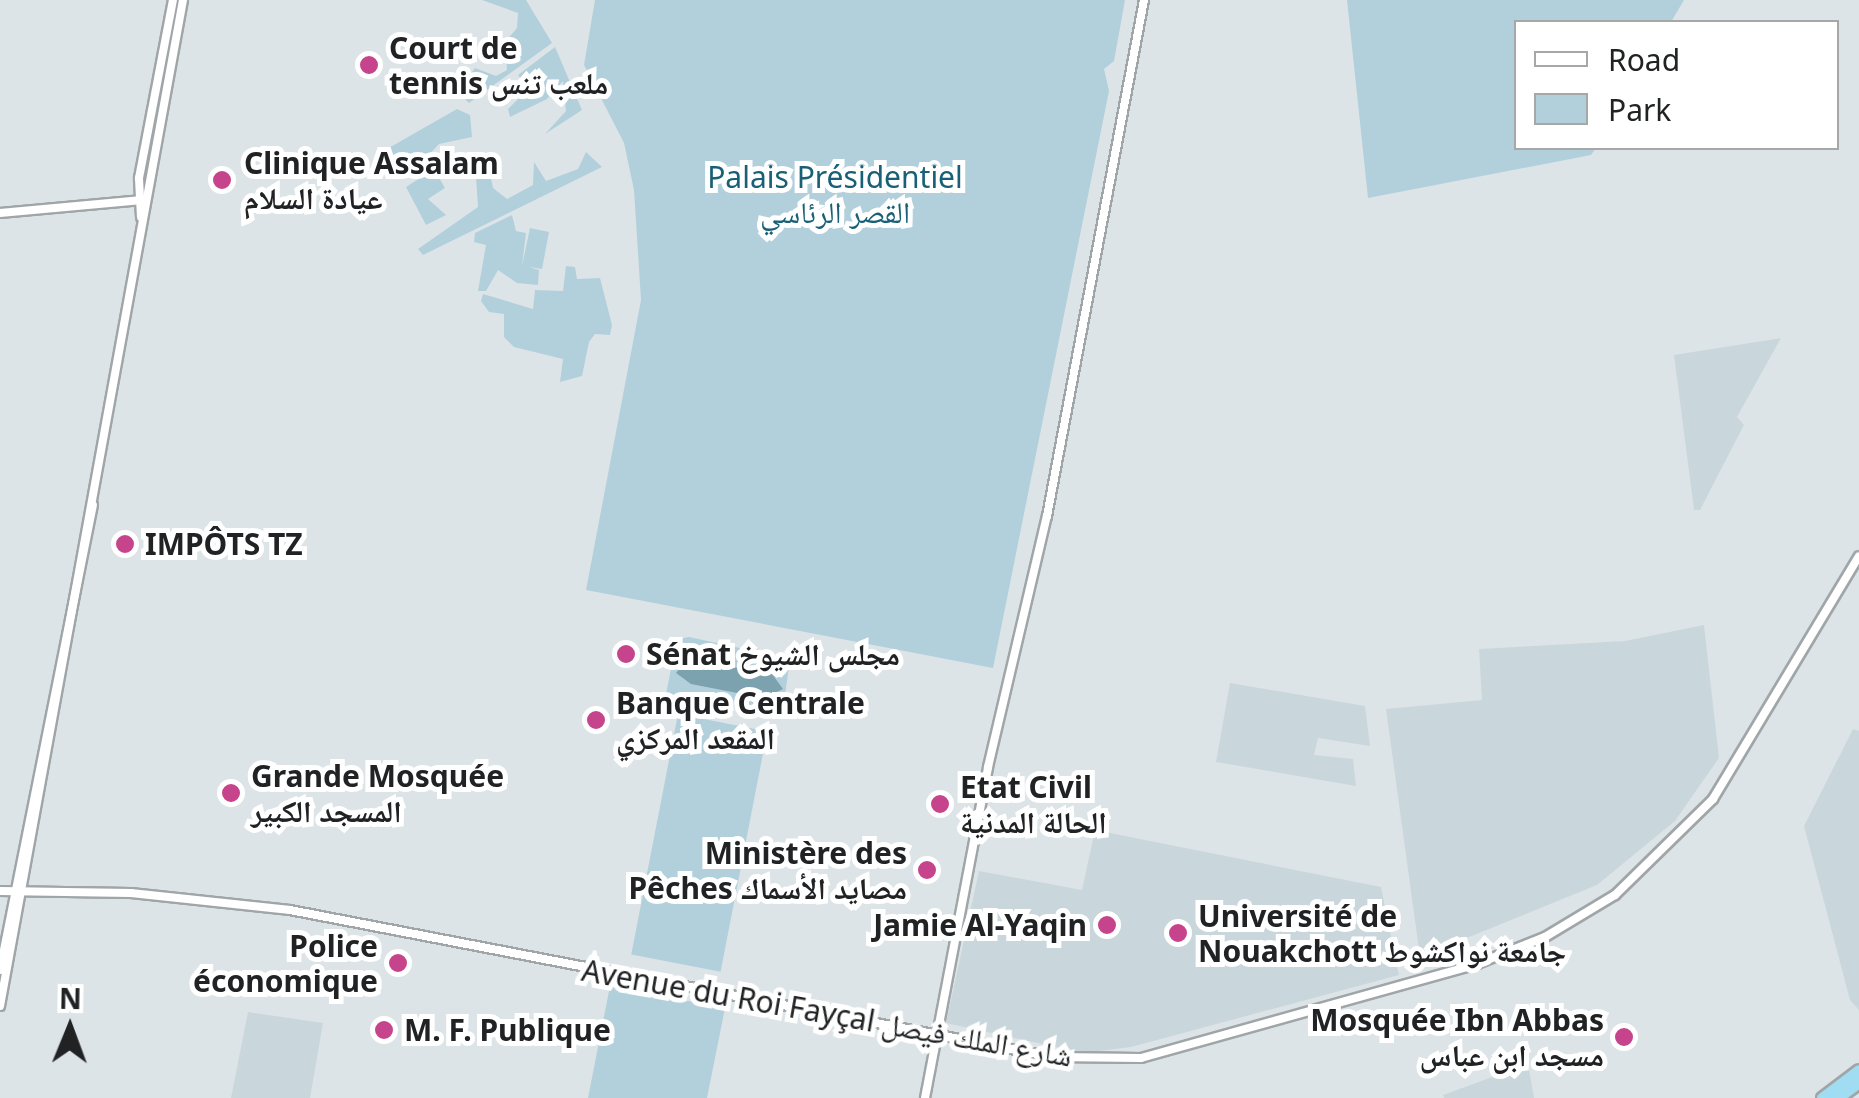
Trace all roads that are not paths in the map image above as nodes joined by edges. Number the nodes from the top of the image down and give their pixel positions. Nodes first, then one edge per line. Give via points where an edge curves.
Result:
1 (173, 0) edge
2 (184, 0) edge
3 (1144, 0) edge
4 (142, 200) junction
5 (0, 212) edge
6 (1859, 556) edge
7 (18, 890) junction
8 (0, 891) edge
9 (0, 970) edge
10 (0, 1006) edge
11 (935, 1036) junction
12 (1859, 1070) edge
13 (1859, 1082) edge
14 (925, 1098) edge
15 (1822, 1098) edge
16 (1837, 1098) edge

1 - 4 street
2 - 4 street
3 - 11 street via 1047,516
4 - 5 street
4 - 7 street via 93,506
6 - 11 street, Avenue du Roi Fayçal شارع الملك فيصل via 1702,812 1614,895 1545,937 1464,968 1141,1058 1078,1060
7 - 8 street, Avenue du Roi Fayçal شارع الملك فيصل
7 - 9 street
7 - 10 street
7 - 11 street, Avenue du Roi Fayçal شارع الملك فيصل via 290,910
11 - 14 street
12 - 15 highway
13 - 16 highway

